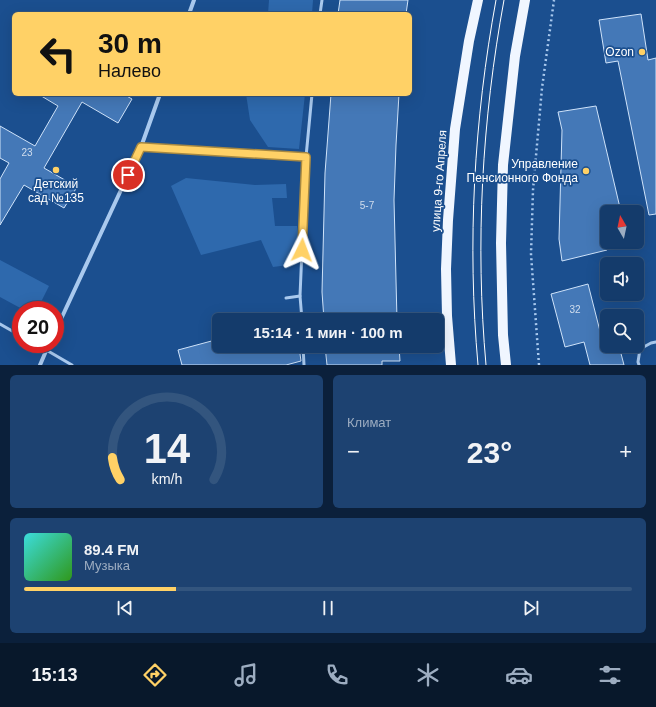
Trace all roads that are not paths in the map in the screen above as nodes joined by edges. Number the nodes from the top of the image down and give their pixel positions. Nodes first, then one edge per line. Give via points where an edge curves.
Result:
1 (194, 0) edge
2 (322, 0) edge
3 (478, 0) edge
4 (525, 0) edge
5 (190, 12) edge
6 (320, 12) edge
7 (159, 96) edge
8 (312, 96) edge
9 (141, 147) junction
10 (306, 157) junction
11 (300, 296) junction
12 (286, 298) dead end
13 (64, 313) edge
14 (301, 313) edge
15 (0, 324) edge
16 (12, 331) edge
17 (656, 342) edge
18 (45, 353) edge
19 (51, 353) edge
20 (303, 353) edge
21 (40, 365) edge
22 (72, 365) edge
23 (304, 365) edge
24 (450, 365) edge
25 (506, 365) edge
26 (639, 365) edge

1 - 5 street
2 - 6 lane
3 - 24 main road, улица 9-го Апреля via 455,129 448,220 446,269
4 - 25 main road via 515,56 503,164 503,335
7 - 9 street
8 - 10 lane
9 - 10 lane
9 - 13 street
10 - 11 lane
11 - 12 lane
11 - 14 lane
15 - 16 lane
17 - 26 lane via 640,349
18 - 21 street
19 - 22 lane
20 - 23 lane

